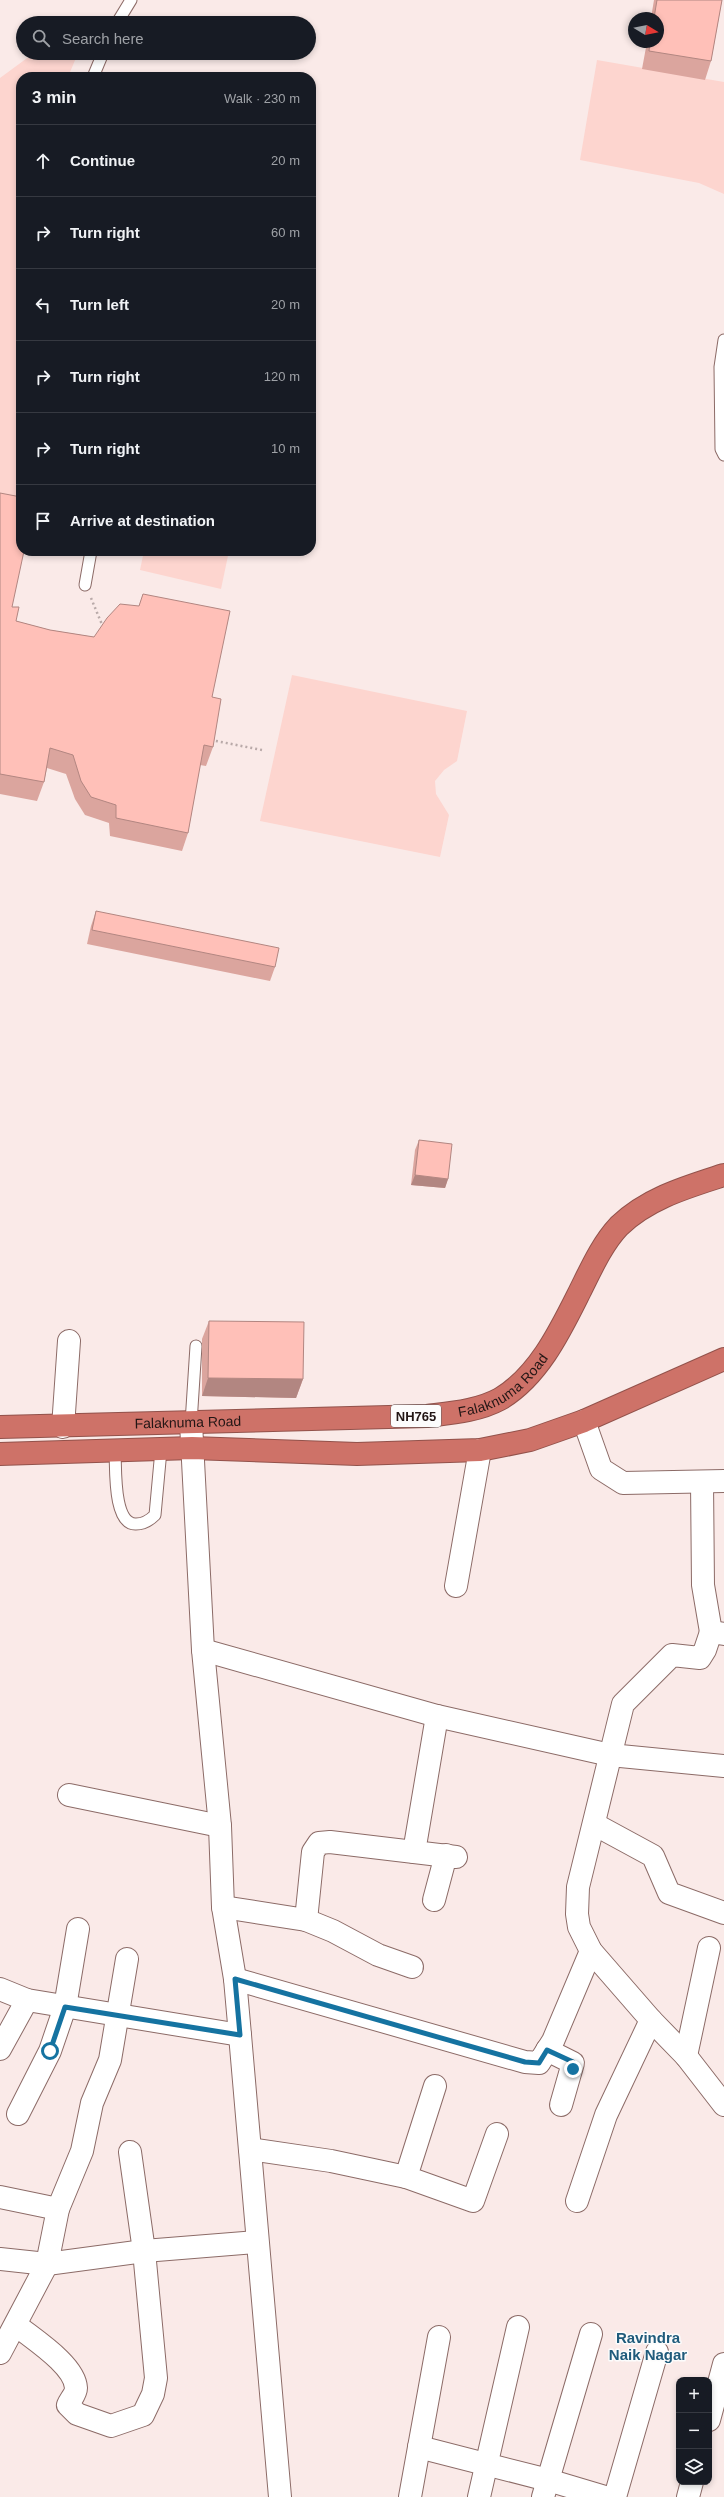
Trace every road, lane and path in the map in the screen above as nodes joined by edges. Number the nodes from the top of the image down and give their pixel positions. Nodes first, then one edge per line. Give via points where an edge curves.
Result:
1 (131, 0) edge
2 (121, 16) edge
3 (100, 60) edge
4 (95, 72) edge
5 (724, 340) edge
6 (724, 455) edge
7 (90, 556) edge
8 (85, 585) joint
9 (106, 633) edge
10 (205, 739) edge
11 (262, 750) dead end
12 (724, 1174) edge
13 (69, 1341) dead end
14 (196, 1346) dead end
15 (724, 1359) edge
16 (584, 1422) junction
17 (191, 1423) junction
18 (0, 1427) edge
19 (63, 1427) junction
20 (192, 1448) junction
21 (160, 1450) junction
22 (480, 1450) junction
23 (115, 1452) junction
24 (0, 1454) edge
25 (724, 1481) edge
26 (702, 1482) junction
27 (456, 1586) dead end
28 (718, 1633) edge
29 (203, 1650) junction
30 (437, 1716) junction
31 (610, 1755) junction
32 (724, 1766) edge
33 (69, 1795) dead end
34 (594, 1824) junction
35 (220, 1826) junction
36 (414, 1852) junction
37 (434, 1900) dead end
38 (223, 1907) junction
39 (724, 1913) edge
40 (306, 1920) junction
41 (78, 1929) dead end
42 (709, 1948) dead end
43 (591, 1951) junction
44 (127, 1958) dead end
45 (412, 1967) dead end
46 (235, 1979) junction
47 (0, 1989) edge
48 (27, 2000) junction
49 (65, 2007) junction
50 (116, 2015) junction
51 (651, 2020) junction
52 (240, 2035) junction
53 (0, 2049) edge
54 (547, 2050) junction
55 (686, 2056) junction
56 (435, 2086) dead end
57 (561, 2105) dead end
58 (724, 2105) edge
59 (18, 2114) dead end
60 (497, 2134) dead end
61 (250, 2149) junction
62 (130, 2152) dead end
63 (406, 2177) junction
64 (0, 2197) edge
65 (577, 2201) dead end
66 (58, 2209) junction
67 (257, 2242) junction
68 (144, 2251) junction
69 (0, 2259) edge
70 (47, 2264) junction
71 (16, 2325) junction
72 (518, 2326) dead end
73 (590, 2334) dead end
74 (439, 2338) dead end
75 (657, 2352) dead end
76 (0, 2353) edge
77 (724, 2364) edge
78 (711, 2413) edge
79 (419, 2447) junction
80 (488, 2464) junction
81 (691, 2485) edge
82 (545, 2488) edge
83 (280, 2497) edge
84 (410, 2497) edge
85 (479, 2497) edge
86 (605, 2497) edge
87 (615, 2497) edge
88 (688, 2497) edge

1 - 2 lane
3 - 4 lane
5 - 6 lane via 720,375 721,449
7 - 8 lane
8 - 9 path
10 - 11 path
12 - 17 highway, Falaknuma Road / NH765 via 644,1206 618,1227 593,1263 562,1327 530,1374 500,1399 470,1410 427,1416
13 - 19 street
14 - 17 lane
15 - 16 highway, Falaknuma Road
16 - 22 highway, Falaknuma Road via 530,1440
16 - 26 street via 602,1469 608,1475 624,1482
17 - 19 highway, Falaknuma Road / NH765
17 - 20 street
18 - 19 highway, Falaknuma Road / NH765
20 - 21 highway, Falaknuma Road
20 - 22 highway, Falaknuma Road via 357,1454
20 - 29 street
21 - 23 highway, Falaknuma Road
21 - 23 lane via 155,1515 150,1521 134,1525 126,1521 120,1512
22 - 27 street
23 - 24 highway, Falaknuma Road
25 - 26 street
26 - 28 street via 702,1585
28 - 31 street via 700,1658 672,1655 623,1704
29 - 30 street
29 - 35 street
30 - 31 street
30 - 36 street
31 - 32 street
31 - 34 street
33 - 35 street
34 - 39 street via 654,1856 669,1893
34 - 43 street via 578,1887 577,1914 579,1927
35 - 38 street
36 - 37 street via 451,1856
36 - 40 street via 330,1842 319,1843 313,1852
38 - 40 street
38 - 46 street
40 - 45 street via 378,1955
41 - 49 street
42 - 55 street
43 - 51 street
43 - 54 street
44 - 50 street
46 - 52 street
46 - 54 street via 525,2062 539,2063
47 - 48 street
48 - 49 street
48 - 53 street
49 - 50 street
49 - 59 street via 50,2051
50 - 52 street
50 - 66 street via 110,2060 92,2103 82,2151
51 - 55 street
51 - 65 street via 606,2115
52 - 61 street
54 - 57 street via 573,2062
55 - 58 street
56 - 63 street
60 - 63 street via 473,2200
61 - 63 street via 331,2160
61 - 67 street
62 - 68 street
64 - 66 street
66 - 70 street
67 - 68 street
67 - 83 street
68 - 70 street
68 - 71 street via 156,2378 153,2394 143,2415 111,2426 77,2414 68,2405 76,2390 74,2378 63,2364
69 - 70 street
70 - 71 street
71 - 76 street
72 - 80 street
73 - 82 street
74 - 79 street
75 - 87 street
77 - 78 street
79 - 80 street
79 - 84 street
80 - 82 street
80 - 85 street
81 - 88 street
82 - 86 street

